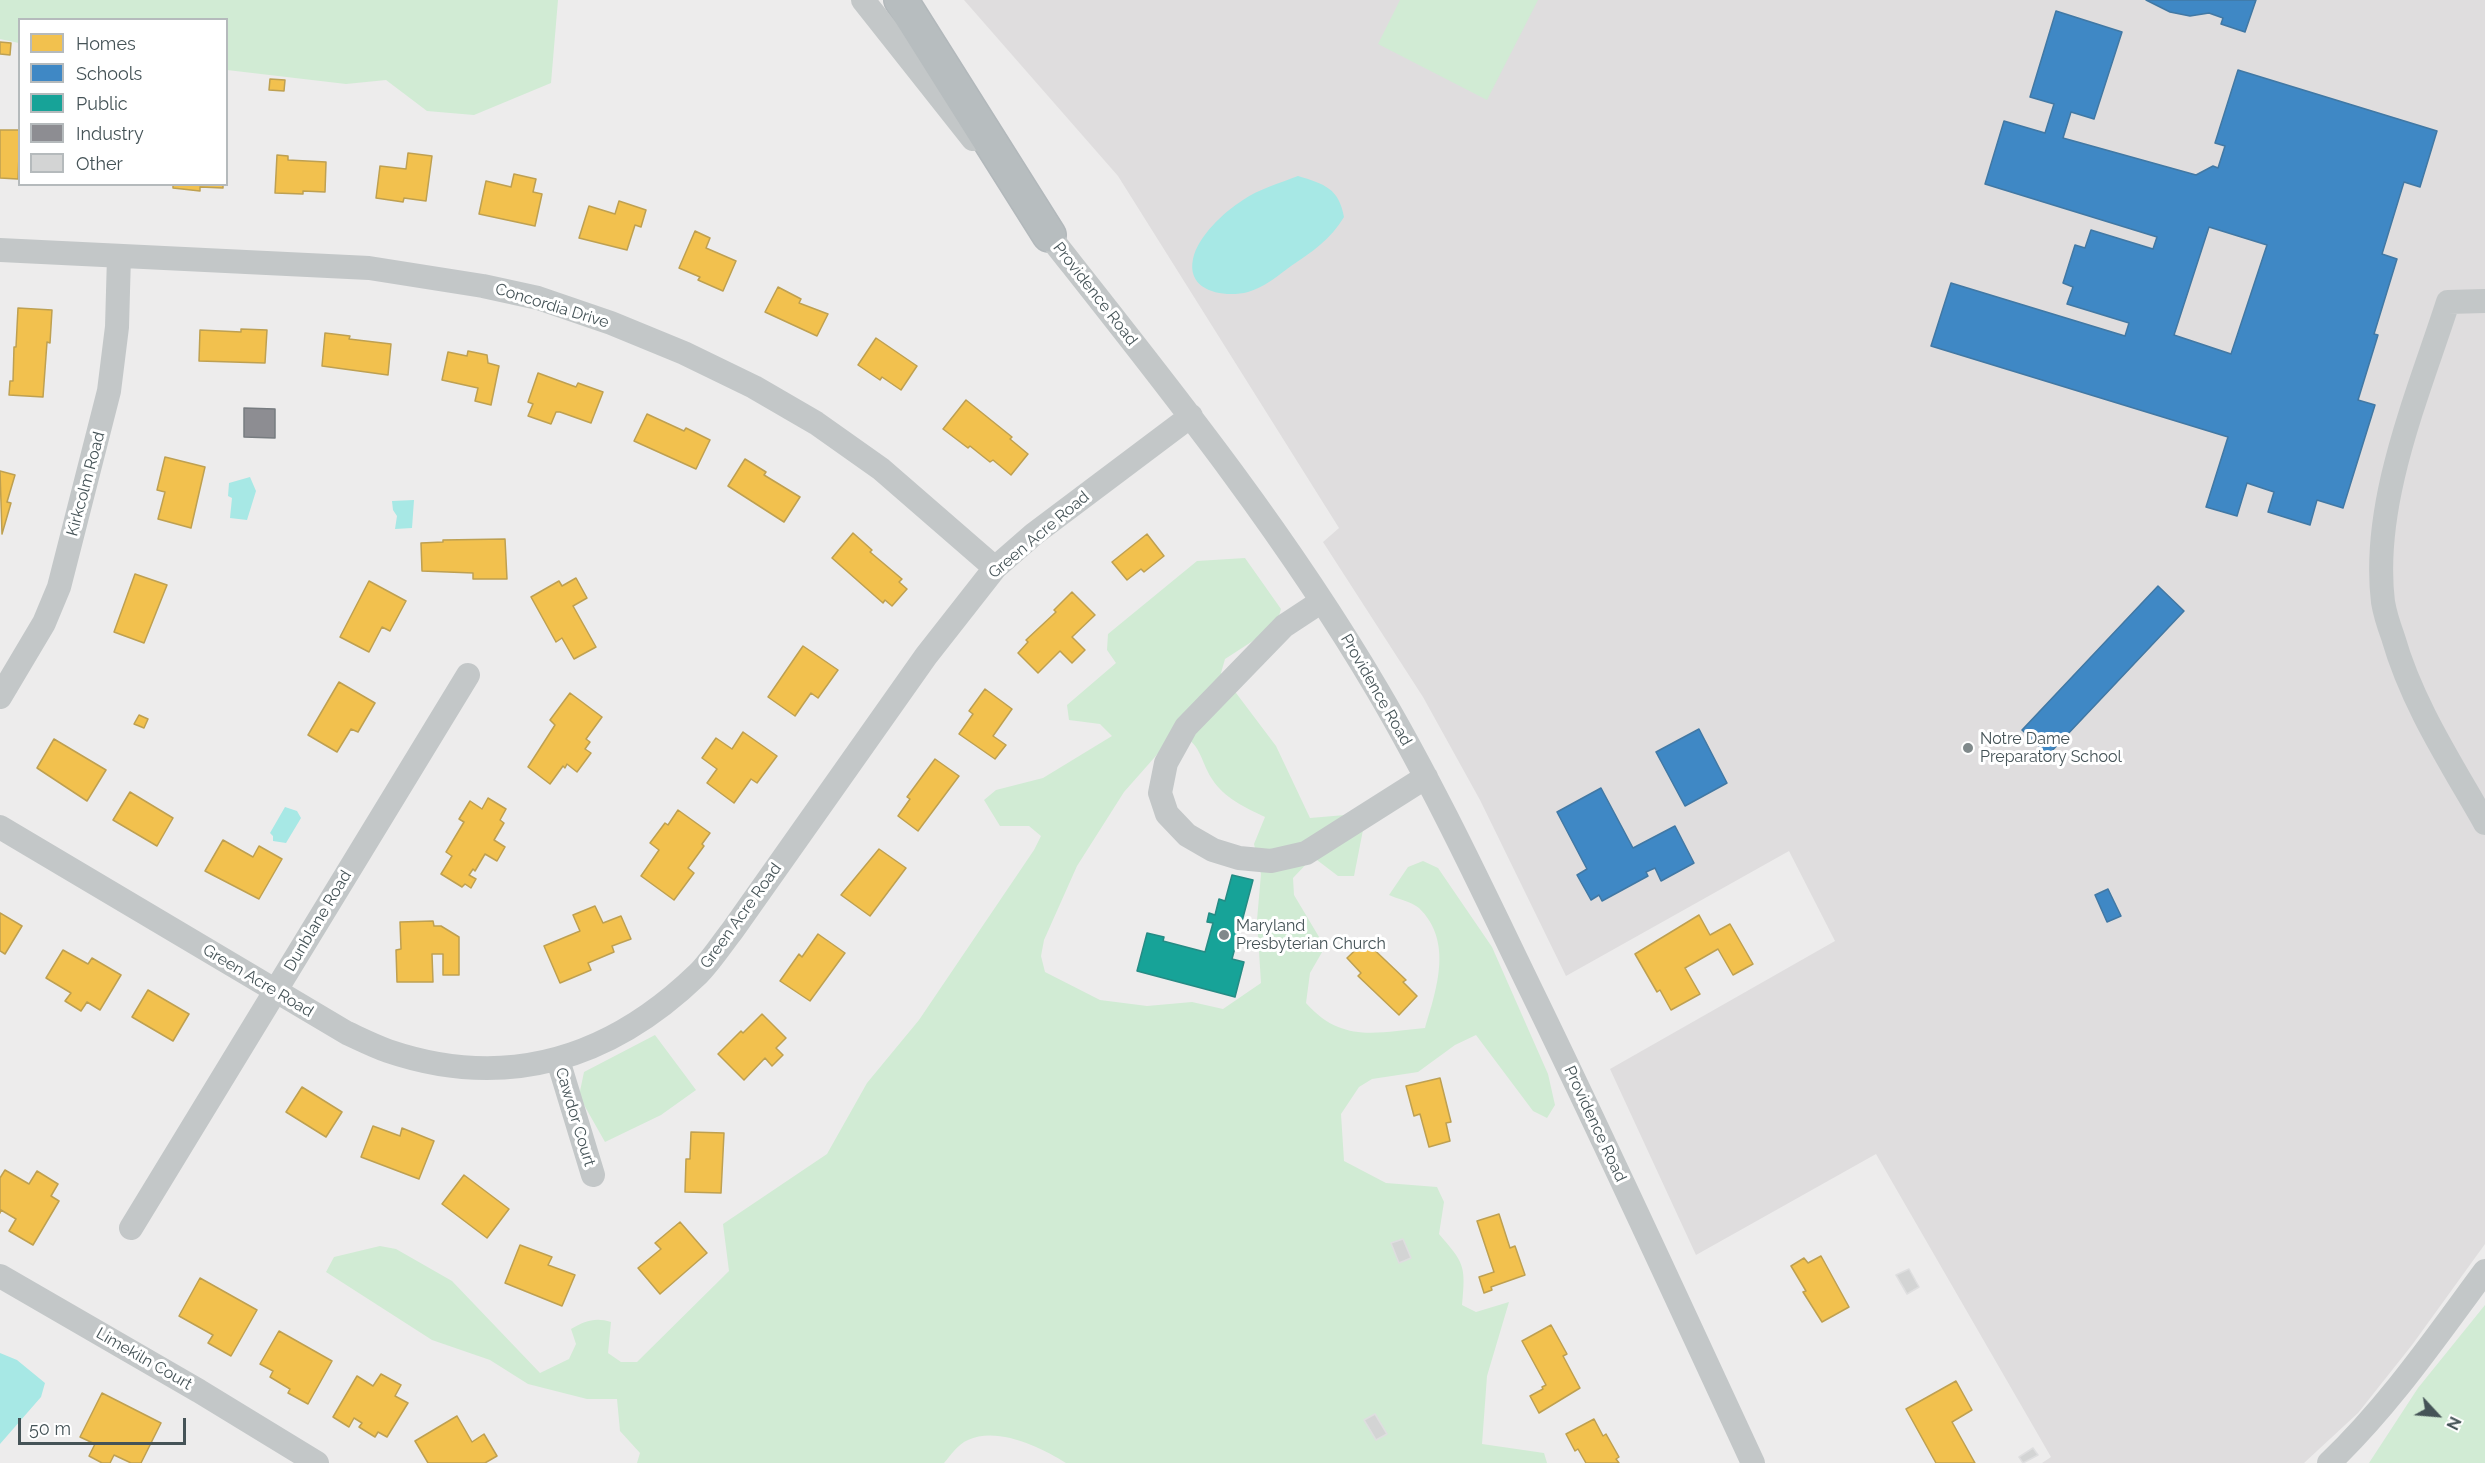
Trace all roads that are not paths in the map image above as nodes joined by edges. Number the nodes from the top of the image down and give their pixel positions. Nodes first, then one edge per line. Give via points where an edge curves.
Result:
1 (863, 0) edge
2 (901, 0) edge
3 (1049, 235) junction
4 (0, 250) edge
5 (119, 256) junction
6 (2485, 301) edge
7 (1191, 416) junction
8 (995, 568) junction
9 (1322, 602) junction
10 (468, 675) dead end
11 (0, 697) edge
12 (1426, 777) junction
13 (2485, 824) edge
14 (0, 827) edge
15 (275, 991) junction
16 (558, 1060) junction
17 (593, 1175) dead end
18 (131, 1228) dead end
19 (2485, 1271) edge
20 (0, 1276) edge
21 (317, 1463) edge
22 (1753, 1463) edge
23 (2329, 1463) edge

1 - 3 street, Providence Road
2 - 3 highway
3 - 7 street, Providence Road
4 - 5 street, Concordia Drive
5 - 8 street, Concordia Drive via 369,267 422,274 538,298 611,323 754,387 816,423 881,469
5 - 11 street, Kirkcolm Road via 117,327 109,391 59,587 44,623
6 - 13 street via 2448,303 2397,462 2381,571 2383,604 2402,670
7 - 8 street, Green Acre Road
7 - 9 street, Providence Road
8 - 16 street, Green Acre Road via 926,656 699,973 663,1005 623,1032
9 - 12 street, Providence Road via 1379,692
9 - 12 street via 1284,626 1186,727 1166,763 1160,793 1167,814 1186,835 1213,850 1239,858 1271,861 1306,853
10 - 15 street, Dunblane Road
12 - 22 street, Providence Road via 1588,1108
14 - 15 street, Green Acre Road
15 - 16 street, Green Acre Road via 346,1033 389,1051 432,1062 479,1068
15 - 18 street, Dunblane Road
16 - 17 street, Cawdor Court
19 - 23 street via 2396,1390
20 - 21 street, Limekiln Court

